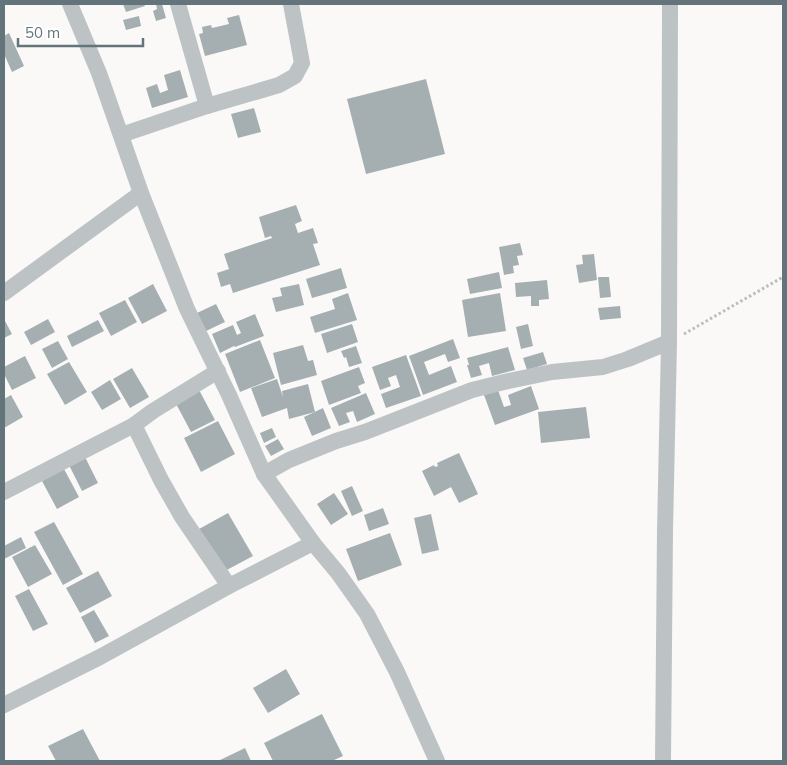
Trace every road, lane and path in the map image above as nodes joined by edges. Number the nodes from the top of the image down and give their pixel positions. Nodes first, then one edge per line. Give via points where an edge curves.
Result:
1 (70, 4) edge
2 (178, 4) edge
3 (291, 4) edge
4 (670, 4) edge
5 (206, 106) junction
6 (121, 135) junction
7 (141, 193) junction
8 (783, 277) edge
9 (4, 293) edge
10 (669, 342) junction
11 (218, 372) junction
12 (134, 424) junction
13 (264, 474) junction
14 (4, 492) edge
15 (313, 543) junction
16 (229, 586) junction
17 (4, 705) edge
18 (437, 761) edge
19 (663, 761) edge

1 - 6 street
2 - 5 street
3 - 5 street via 302,63 295,76 279,85
4 - 10 street
5 - 6 street
6 - 7 street
7 - 9 street
7 - 11 street via 187,310
8 - 10 path
10 - 13 street via 603,367 552,372 472,390 336,441
10 - 19 street
11 - 12 street
11 - 13 street
12 - 14 street
12 - 16 street via 182,517
13 - 15 street
15 - 16 street
15 - 18 street via 367,614
16 - 17 street

